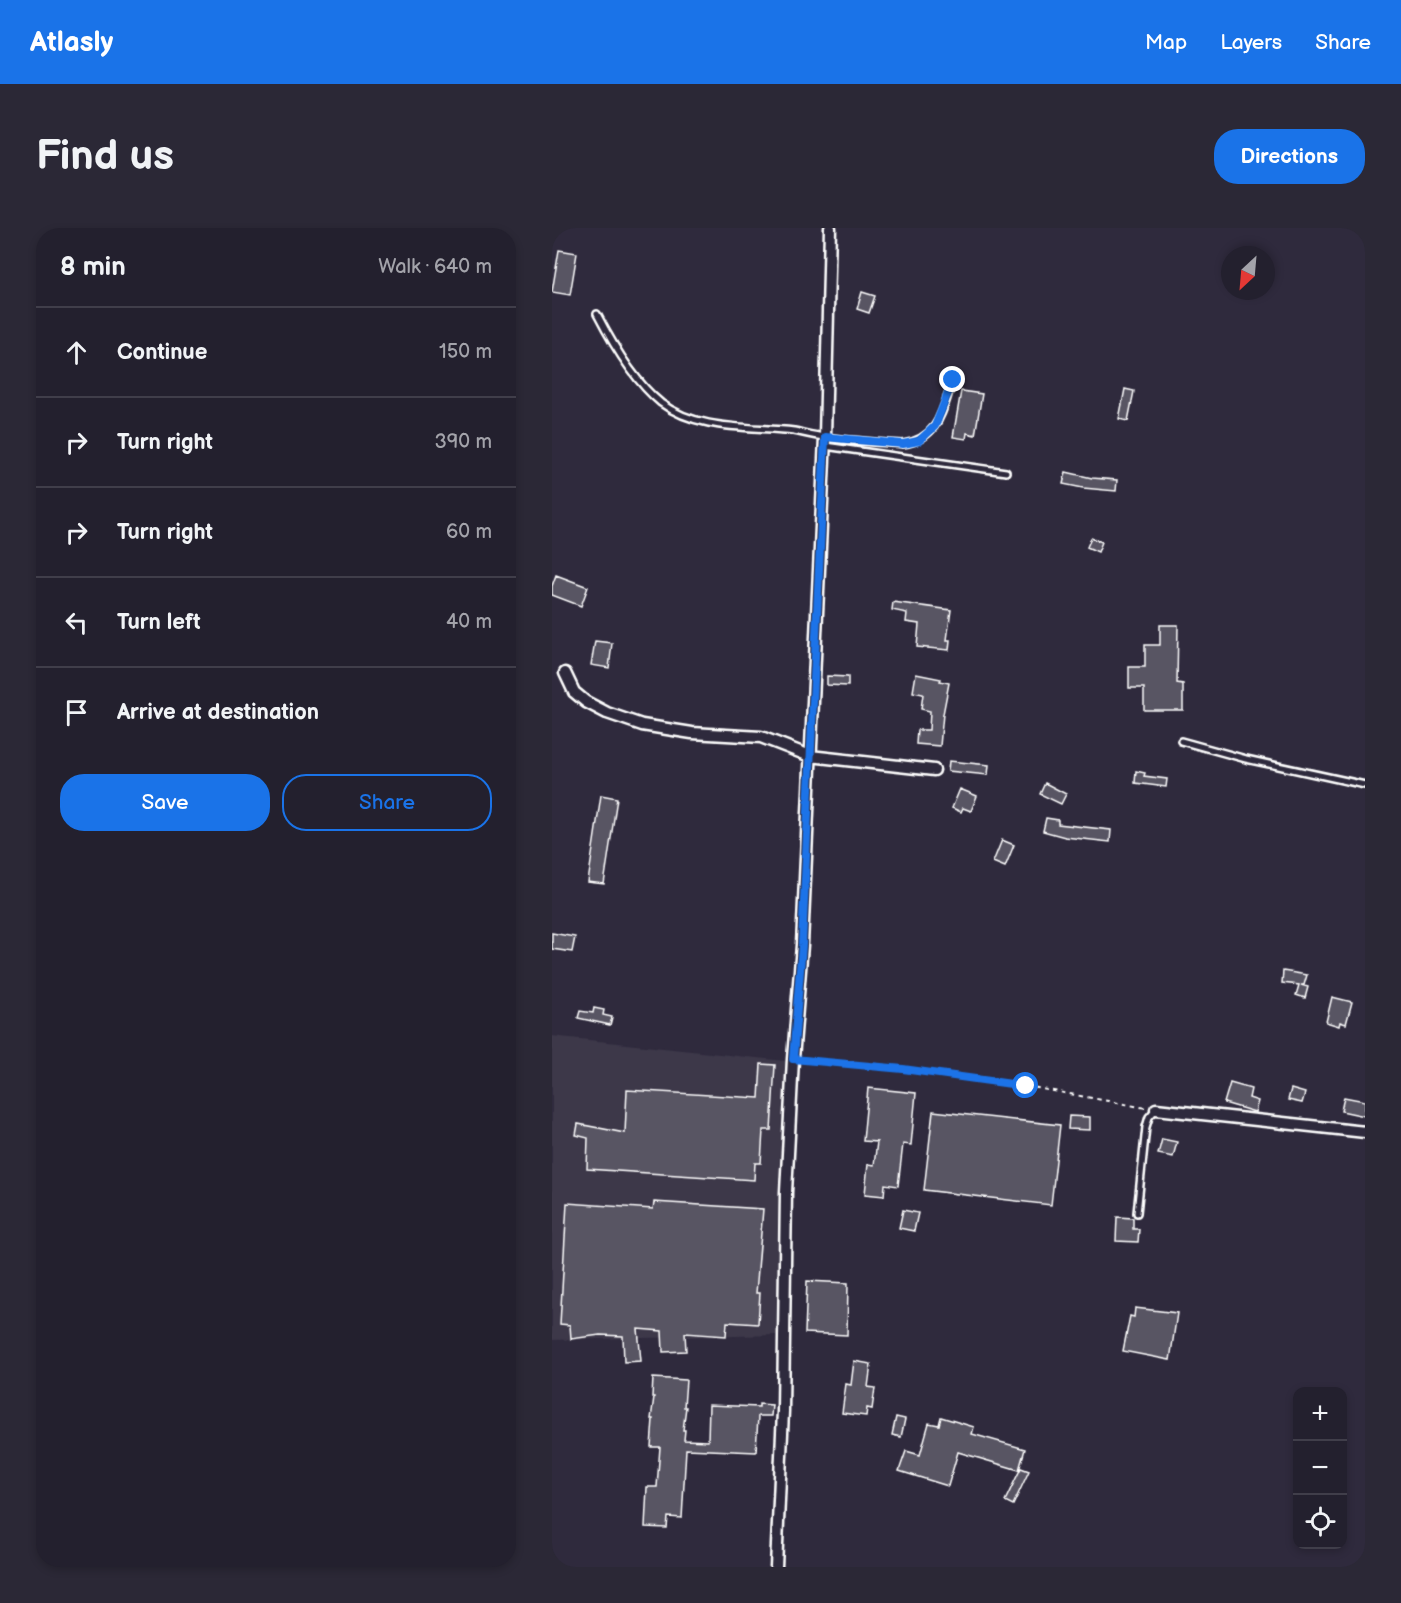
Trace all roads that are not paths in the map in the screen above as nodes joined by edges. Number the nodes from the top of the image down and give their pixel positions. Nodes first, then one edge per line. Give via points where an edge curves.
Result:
1 (830, 228) edge
2 (597, 314) dead end
3 (953, 380) dead end
4 (825, 441) junction
5 (1006, 472) dead end
6 (565, 673) dead end
7 (1181, 741) dead end
8 (810, 756) junction
9 (934, 770) dead end
10 (1365, 785) edge
11 (1156, 1110) joint
12 (1365, 1132) edge
13 (1137, 1213) dead end
14 (776, 1567) edge

1 - 4 street
2 - 4 lane via 645,387 678,413 708,423 794,431
3 - 4 lane via 935,426 919,441
4 - 5 lane
4 - 8 street
6 - 8 street via 579,697 622,719 659,729 761,737
7 - 10 lane
8 - 9 street
8 - 14 street via 786,1192
11 - 12 street
11 - 13 lane via 1146,1127

